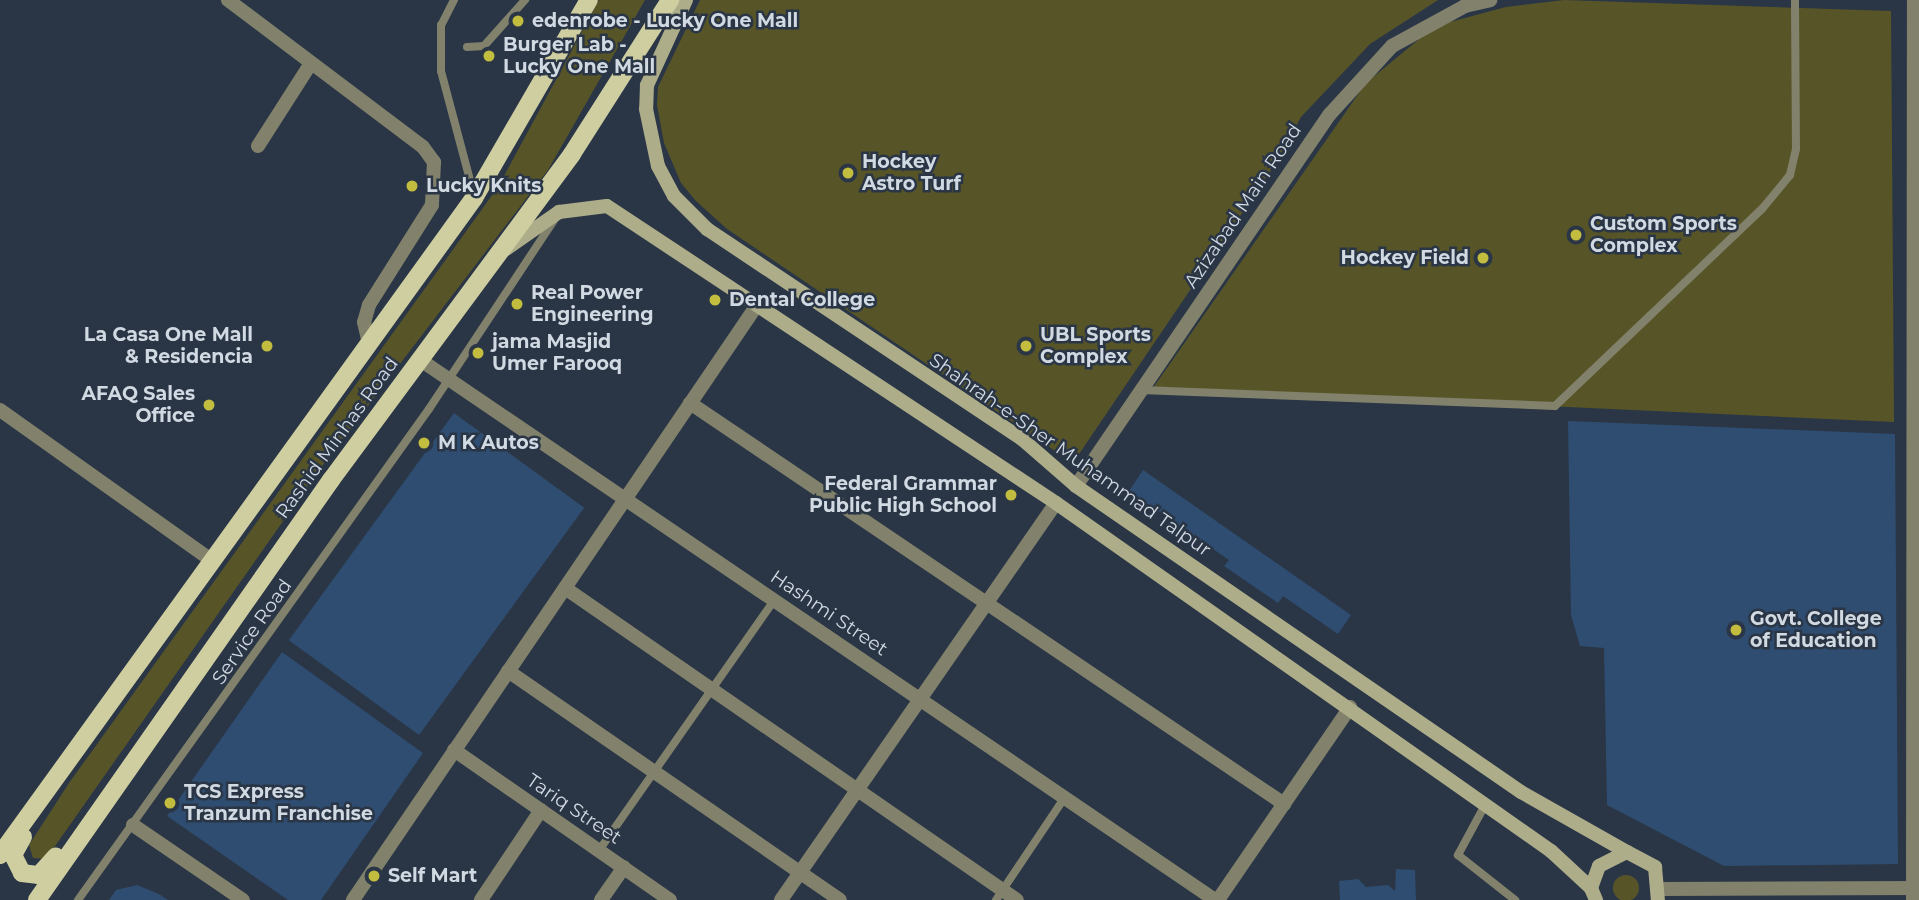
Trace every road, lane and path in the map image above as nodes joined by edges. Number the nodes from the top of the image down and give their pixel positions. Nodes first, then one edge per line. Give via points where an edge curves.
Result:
1 (228, 0) edge
2 (454, 0) edge
3 (525, 0) edge
4 (589, 0) edge
5 (670, 0) edge
6 (686, 0) edge
7 (1490, 0) edge
8 (1795, 0) edge
9 (1914, 0) edge
10 (1456, 5) edge
11 (467, 47) dead end
12 (311, 63) junction
13 (258, 146) dead end
14 (474, 198) junction
15 (559, 212) junction
16 (500, 253) junction
17 (757, 305) junction
18 (369, 343) junction
19 (419, 359) junction
20 (448, 380) junction
21 (1142, 390) junction
22 (690, 403) junction
23 (0, 410) edge
24 (1916, 478) edge
25 (1076, 486) junction
26 (626, 499) junction
27 (1056, 503) junction
28 (211, 560) junction
29 (1916, 578) edge
30 (565, 588) junction
31 (775, 599) junction
32 (988, 602) junction
33 (508, 671) junction
34 (1916, 677) edge
35 (124, 683) junction
36 (712, 689) junction
37 (920, 698) junction
38 (1350, 707) junction
39 (162, 718) junction
40 (454, 750) junction
41 (654, 772) junction
42 (1916, 776) edge
43 (857, 790) junction
44 (1065, 797) junction
45 (1284, 804) junction
46 (1486, 805) junction
47 (541, 810) junction
48 (133, 825) junction
49 (600, 849) junction
50 (1627, 852) junction
51 (0, 855) edge
52 (624, 867) junction
53 (800, 872) junction
54 (1915, 892) edge
55 (1593, 894) edge
56 (999, 895) edge
57 (1659, 895) edge
58 (37, 900) edge
59 (78, 900) edge
60 (243, 900) edge
61 (353, 900) edge
62 (481, 900) edge
63 (601, 900) edge
64 (670, 900) edge
65 (781, 900) edge
66 (841, 900) edge
67 (1017, 900) edge
68 (1216, 900) edge
69 (1515, 900) edge

1 - 12 street
2 - 14 lane via 441,25 441,71
3 - 11 lane via 484,46
4 - 14 main road, Rashid Minhas Road
5 - 16 main road, Rashid Minhas Road via 572,154
6 - 25 main road, Shahrah-e-Sher Muhammad Talpur via 647,85 646,109 658,166 674,196 707,229 1022,439
7 - 10 street, Azizabad Main Road
8 - 21 lane via 1796,149 1790,176 1762,209 1556,406
9 - 24 street
10 - 21 street, Azizabad Main Road via 1392,46 1330,114
12 - 13 street
12 - 18 street via 423,148 438,176 432,205 369,305 363,322
14 - 18 main road, Rashid Minhas Road
15 - 16 main road
15 - 17 main road via 607,206
15 - 20 lane, Service Road
16 - 19 main road, Rashid Minhas Road
17 - 22 street
17 - 27 main road
18 - 28 main road, Rashid Minhas Road
19 - 20 street, Hashmi Street
19 - 39 main road, Rashid Minhas Road
20 - 26 street, Hashmi Street
20 - 48 lane, Service Road
21 - 25 street, Azizabad Main Road
22 - 26 street
22 - 32 street
23 - 28 street
24 - 29 street
25 - 50 main road, Shahrah-e-Sher Muhammad Talpur via 1521,792
26 - 30 street
26 - 31 street, Hashmi Street
27 - 32 street
27 - 38 main road
28 - 35 main road, Rashid Minhas Road
29 - 34 street
30 - 33 street
30 - 36 street
31 - 36 lane
31 - 37 street, Hashmi Street
32 - 37 street
32 - 45 street
33 - 40 street
33 - 41 street
34 - 42 street
35 - 39 main road via 17,846 15,865 22,873 39,875 46,869
35 - 51 main road, Rashid Minhas Road
36 - 41 lane
36 - 43 street
37 - 43 street
37 - 44 street, Hashmi Street
38 - 45 street
38 - 46 main road
39 - 58 main road, Rashid Minhas Road
40 - 47 street, Tariq Street
40 - 61 street
41 - 49 lane
41 - 53 street
42 - 54 street
43 - 53 street
43 - 56 street
44 - 56 lane
44 - 68 street, Hashmi Street
45 - 68 street
46 - 55 main road
46 - 69 lane via 1458,855
47 - 49 street, Tariq Street
47 - 62 street
48 - 59 lane, Service Road
48 - 60 street
49 - 52 street, Tariq Street
50 - 55 main road via 1606,858
50 - 57 main road, Shahrah-e-Sher Muhammad Talpur via 1655,867
52 - 63 street
52 - 64 street, Tariq Street
53 - 65 street
53 - 66 street
54 - 57 street
56 - 67 street

